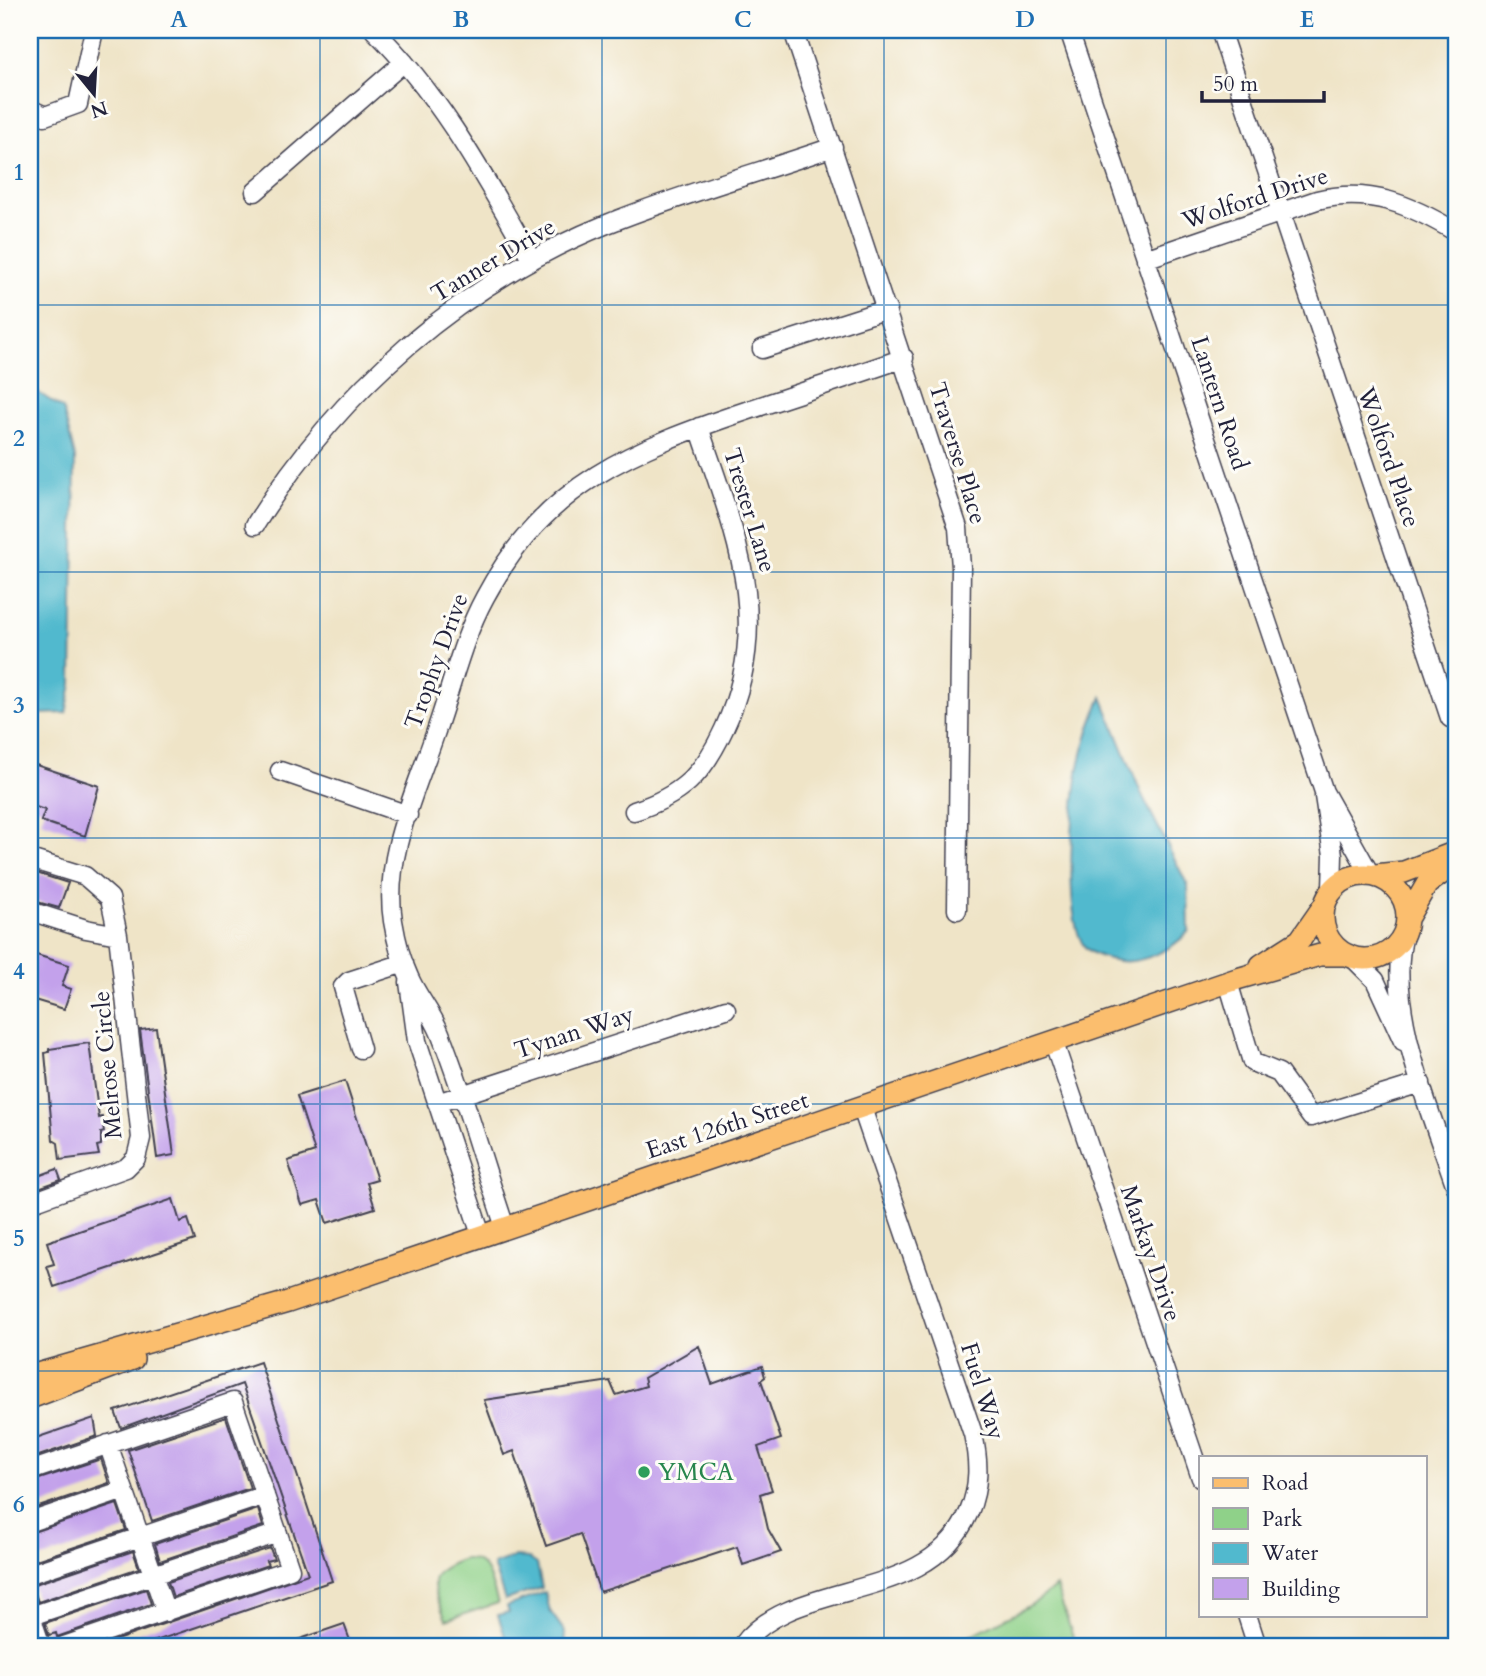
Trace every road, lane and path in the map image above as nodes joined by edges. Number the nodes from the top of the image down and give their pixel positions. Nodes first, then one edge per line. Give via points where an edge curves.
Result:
1 (94, 30) edge
2 (374, 30) edge
3 (793, 30) edge
4 (1069, 30) edge
5 (1220, 30) edge
6 (404, 62) junction
7 (30, 109) edge
8 (832, 147) junction
9 (255, 192) dead end
10 (1281, 212) junction
11 (1456, 231) edge
12 (1145, 259) junction
13 (532, 260) junction
14 (887, 309) junction
15 (762, 349) dead end
16 (904, 358) junction
17 (699, 427) junction
18 (254, 525) dead end
19 (1450, 718) dead end
20 (280, 771) dead end
21 (1324, 792) junction
22 (634, 811) dead end
23 (408, 815) junction
24 (1456, 852) edge
25 (30, 859) edge
26 (1456, 863) edge
27 (1373, 875) junction
28 (1328, 897) junction
29 (957, 910) dead end
30 (30, 912) edge
31 (1406, 926) junction
32 (118, 934) junction
33 (1351, 957) junction
34 (406, 970) junction
35 (1232, 981) junction
36 (726, 1009) dead end
37 (1054, 1043) junction
38 (361, 1049) dead end
39 (1418, 1075) junction
40 (460, 1096) junction
41 (437, 1103) junction
42 (862, 1108) junction
43 (1456, 1187) edge
44 (30, 1203) edge
45 (505, 1227) junction
46 (481, 1235) junction
47 (233, 1319) junction
48 (30, 1376) edge
49 (30, 1398) edge
50 (108, 1444) junction
51 (30, 1471) edge
52 (1199, 1472) edge
53 (124, 1490) junction
54 (265, 1495) junction
55 (30, 1522) edge
56 (278, 1533) junction
57 (140, 1537) junction
58 (30, 1574) edge
59 (154, 1576) junction
60 (166, 1612) junction
61 (1247, 1616) edge
62 (31, 1621) edge
63 (41, 1646) edge
64 (64, 1646) edge
65 (742, 1646) edge
66 (1257, 1646) edge

1 - 7 street via 78,104 45,116
2 - 6 street
3 - 8 street, Traverse Place
4 - 12 street, Lantern Road
5 - 10 street, Wolford Place
6 - 9 street
6 - 13 street via 467,145
8 - 13 street, Tanner Drive via 641,211
8 - 14 street, Traverse Place
10 - 11 street, Wolford Drive via 1329,197 1361,194 1401,203
10 - 12 street, Wolford Drive
10 - 19 street, Wolford Place
12 - 21 street, Lantern Road
13 - 18 street, Tanner Drive via 459,305 364,385 319,435
14 - 15 street
14 - 16 street, Traverse Place
16 - 17 street, Trophy Drive
16 - 29 street, Traverse Place via 958,528
17 - 22 street, Trester Lane via 746,576 750,620 746,664 729,719 701,768 672,797
17 - 23 street, Trophy Drive via 654,443 599,472 564,498 522,542 485,597 471,628
20 - 23 street
21 - 27 street, Lantern Road via 1356,854
21 - 28 street, Lantern Road via 1333,855
23 - 34 street, Trophy Drive via 391,890 393,920
24 - 27 main road via 1398,874
25 - 32 street, Melrose Circle via 85,876 103,890 114,908
26 - 31 main road via 1427,884
27 - 28 main road via 1352,876
27 - 31 main road via 1401,894
28 - 33 main road via 1322,918 1326,933
28 - 35 main road, East 126th Street via 1300,940
30 - 32 street
31 - 33 main road via 1387,953 1377,958
31 - 39 street via 1398,978
32 - 44 street, Melrose Circle via 140,1148 126,1168
33 - 35 main road, East 126th Street via 1321,955
33 - 39 street via 1375,980
34 - 38 street via 349,981 343,987
34 - 40 street, Trophy Drive via 440,1034
34 - 41 street, Trophy Drive via 417,1041
35 - 37 main road, East 126th Street
35 - 39 street via 1252,1062 1279,1073 1311,1117
36 - 40 street, Tynan Way
37 - 42 main road, East 126th Street
37 - 52 street, Markay Drive
39 - 43 street
40 - 41 street, Tynan Way
40 - 45 street, Trophy Drive
41 - 46 street, Trophy Drive
42 - 45 main road, East 126th Street
42 - 65 street, Fuel Way via 973,1434 978,1469 975,1496 954,1537 920,1566 782,1614 753,1632
45 - 46 main road, East 126th Street
46 - 47 main road, East 126th Street
47 - 48 main road, East 126th Street
47 - 49 main road, East 126th Street
50 - 51 street
50 - 53 street
50 - 54 street via 233,1402
53 - 55 street
53 - 57 street
54 - 56 street
54 - 57 street
56 - 59 street
56 - 60 street via 290,1569
57 - 58 street
57 - 59 street
59 - 60 street
59 - 62 street
60 - 64 street
61 - 66 street
62 - 63 street

